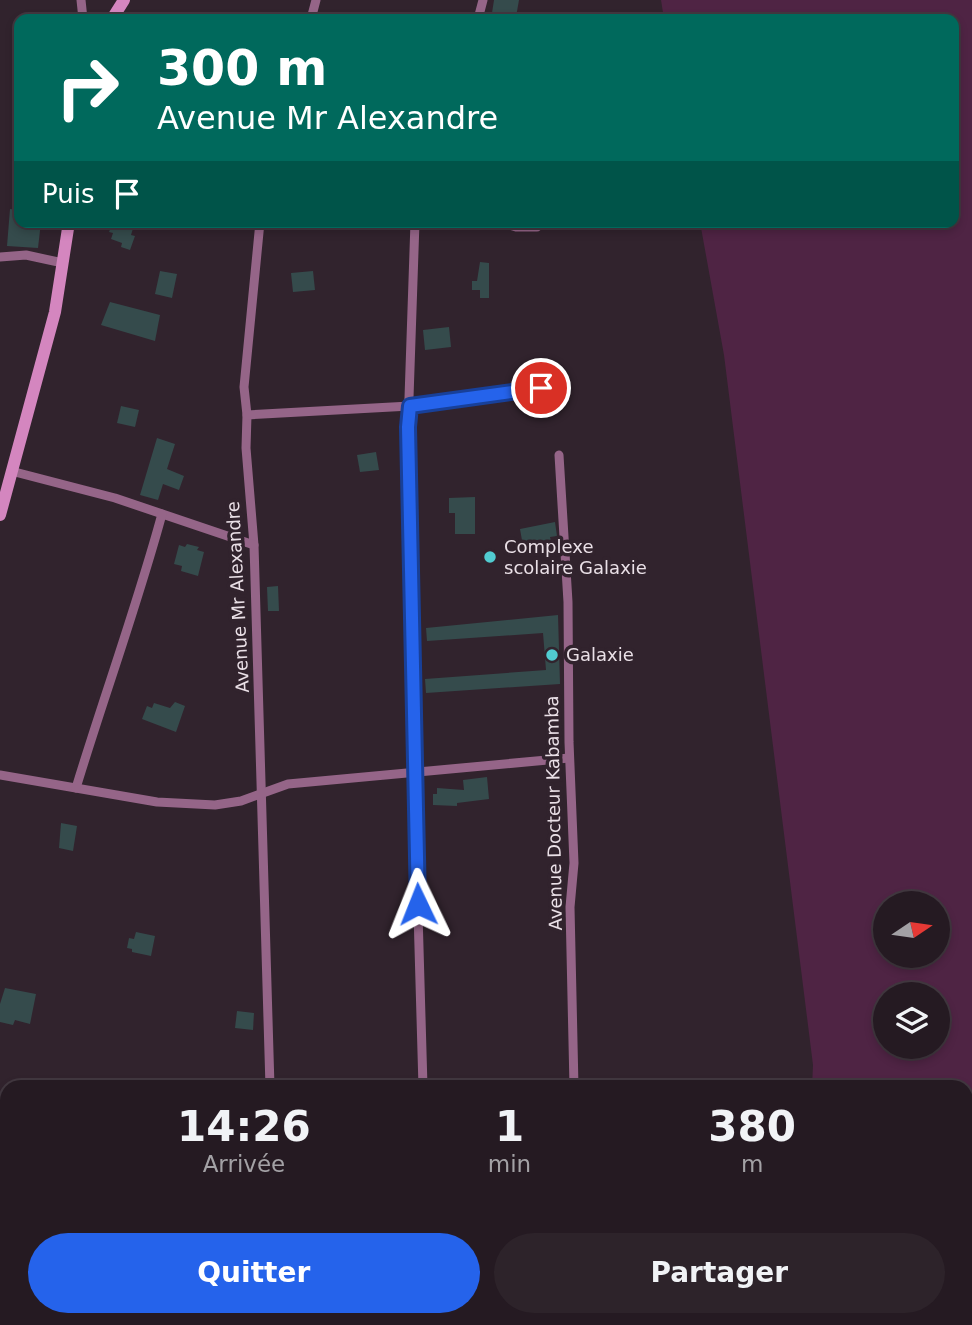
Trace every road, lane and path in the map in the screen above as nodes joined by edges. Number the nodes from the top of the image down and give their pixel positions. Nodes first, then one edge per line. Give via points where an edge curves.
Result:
1 (68, 228) edge
2 (259, 228) edge
3 (415, 228) edge
4 (0, 257) edge
5 (64, 263) junction
6 (556, 386) dead end
7 (410, 406) junction
8 (247, 415) junction
9 (559, 455) dead end
10 (10, 471) junction
11 (162, 514) junction
12 (0, 515) edge
13 (254, 545) junction
14 (569, 758) junction
15 (414, 773) junction
16 (0, 775) edge
17 (76, 788) junction
18 (262, 795) junction
19 (270, 1080) edge
20 (423, 1080) edge
21 (574, 1080) edge

1 - 5 main road
2 - 8 street, Avenue Mr Alexandre via 244,387
3 - 7 street
4 - 5 street via 26,255
5 - 10 main road via 55,312
6 - 7 street
7 - 8 street
7 - 15 street
8 - 13 street, Avenue Mr Alexandre
9 - 14 street, Avenue Docteur Kabamba via 568,602
10 - 11 street
10 - 12 main road
11 - 13 street
11 - 17 street
13 - 18 street, Avenue Mr Alexandre
14 - 15 street
14 - 21 street, Avenue Docteur Kabamba
15 - 18 street via 288,784
15 - 20 street
16 - 17 street
17 - 18 street via 198,805
18 - 19 street, Avenue Mr Alexandre

